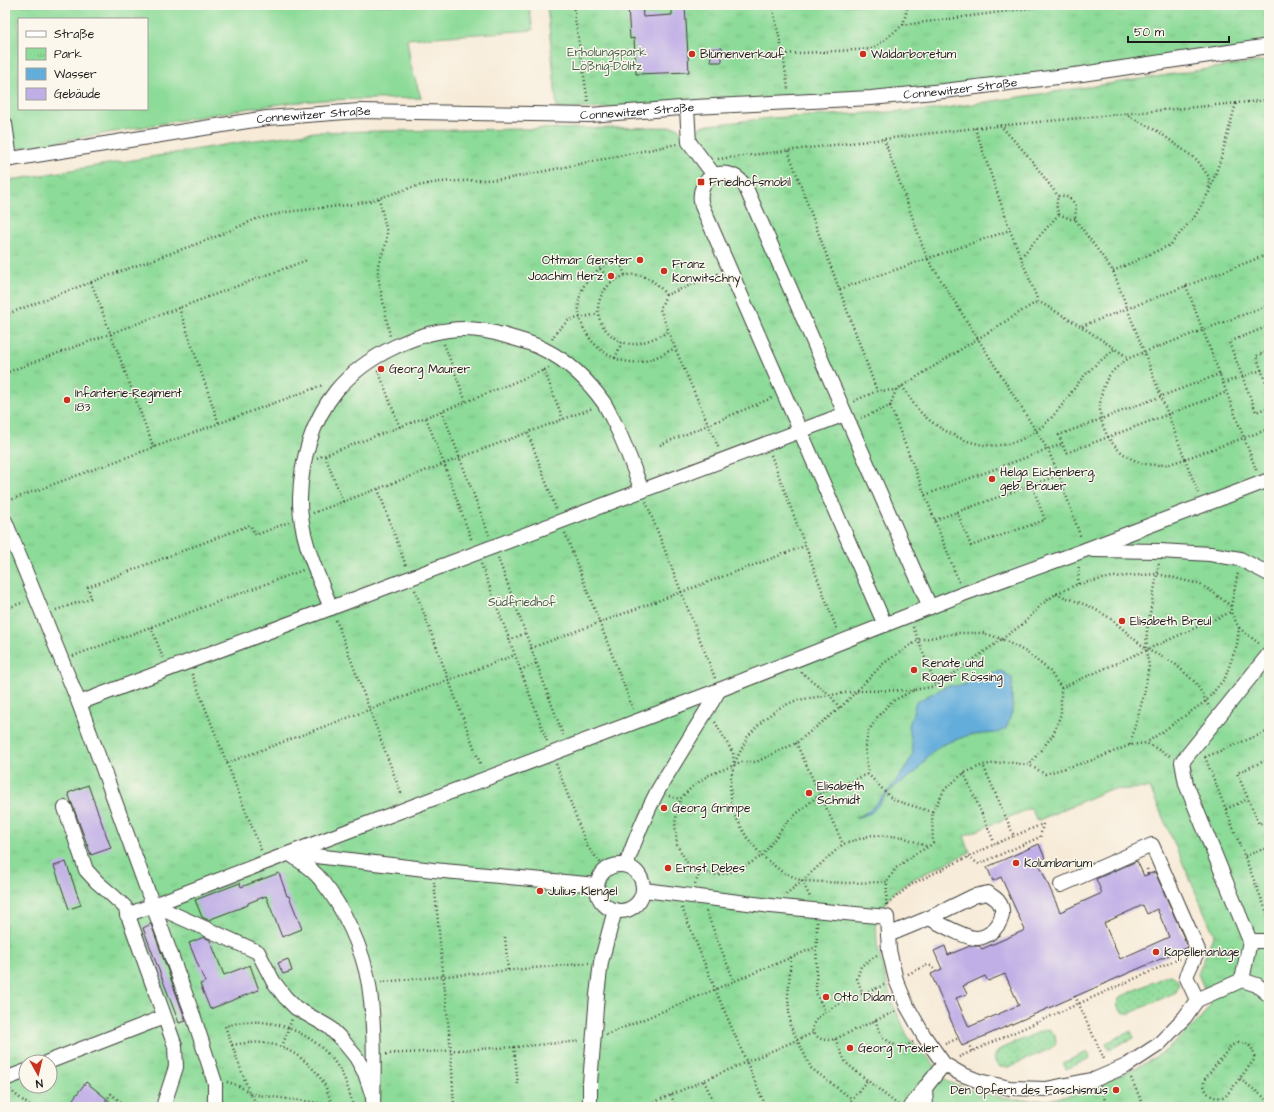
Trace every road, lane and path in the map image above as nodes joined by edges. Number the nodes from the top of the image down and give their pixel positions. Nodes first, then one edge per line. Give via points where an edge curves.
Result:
1 (573, 5) edge
2 (772, 5) edge
3 (908, 5) edge
4 (1054, 5) edge
5 (903, 25) junction
6 (1269, 46) edge
7 (783, 54) junction
8 (1269, 100) edge
9 (790, 103) junction
10 (1236, 103) junction
11 (687, 108) junction
12 (1124, 114) junction
13 (590, 115) junction
14 (5, 124) edge
15 (1000, 125) junction
16 (975, 128) junction
17 (884, 139) junction
18 (689, 142) junction
19 (788, 151) junction
20 (8, 160) edge
21 (703, 160) junction
22 (714, 175) junction
23 (1209, 192) junction
24 (1058, 196) junction
25 (379, 198) junction
26 (1059, 214) junction
27 (1075, 219) junction
28 (1010, 230) junction
29 (1269, 254) edge
30 (1021, 257) junction
31 (927, 258) junction
32 (307, 260) dead end
33 (600, 269) junction
34 (729, 269) junction
35 (1113, 271) junction
36 (625, 275) junction
37 (612, 281) junction
38 (91, 282) junction
39 (1186, 286) junction
40 (840, 289) junction
41 (666, 295) junction
42 (1038, 301) junction
43 (1269, 305) edge
44 (179, 308) junction
45 (1128, 309) junction
46 (598, 314) junction
47 (5, 315) edge
48 (581, 318) junction
49 (1082, 326) junction
50 (1269, 326) edge
51 (1203, 330) junction
52 (440, 332) junction
53 (668, 332) junction
54 (111, 334) junction
55 (978, 339) junction
56 (622, 342) junction
57 (391, 348) junction
58 (675, 348) junction
59 (1115, 349) junction
60 (545, 350) junction
61 (1269, 351) edge
62 (1144, 352) junction
63 (373, 358) junction
64 (615, 358) junction
65 (1129, 358) junction
66 (564, 362) junction
67 (544, 370) junction
68 (1262, 370) junction
69 (5, 373) edge
70 (1220, 374) junction
71 (1242, 377) junction
72 (1223, 383) junction
73 (1269, 384) edge
74 (323, 385) dead end
75 (902, 386) junction
76 (896, 390) junction
77 (878, 391) junction
78 (1227, 392) junction
79 (784, 393) junction
80 (1161, 397) junction
81 (466, 402) junction
82 (604, 404) junction
83 (890, 406) junction
84 (1269, 407) edge
85 (442, 411) junction
86 (845, 414) junction
87 (1168, 415) junction
88 (426, 418) junction
89 (563, 419) junction
90 (1100, 420) junction
91 (219, 424) junction
92 (709, 424) junction
93 (400, 428) junction
94 (1269, 429) edge
95 (800, 431) junction
96 (1036, 431) junction
97 (528, 433) junction
98 (1108, 437) junction
99 (1244, 439) junction
100 (766, 444) junction
101 (1062, 444) junction
102 (660, 445) dead end
103 (154, 448) junction
104 (1048, 450) junction
105 (325, 456) junction
106 (305, 458) junction
107 (461, 458) junction
108 (1184, 458) junction
109 (723, 460) junction
110 (444, 464) junction
111 (1058, 475) junction
112 (1265, 482) edge
113 (1032, 485) junction
114 (378, 489) junction
115 (642, 491) junction
116 (925, 495) junction
117 (5, 502) edge
118 (343, 502) junction
119 (1202, 505) junction
120 (957, 512) junction
121 (301, 518) junction
122 (935, 520) junction
123 (5, 521) edge
124 (561, 521) junction
125 (494, 546) junction
126 (805, 546) junction
127 (1085, 550) junction
128 (1160, 551) junction
129 (476, 553) junction
130 (1240, 559) junction
131 (315, 566) junction
132 (1158, 574) junction
133 (1269, 574) edge
134 (410, 578) junction
135 (681, 593) junction
136 (963, 594) junction
137 (1056, 594) junction
138 (36, 598) junction
139 (1231, 606) junction
140 (930, 607) junction
141 (331, 608) junction
142 (5, 609) edge
143 (1231, 612) junction
144 (43, 615) junction
145 (909, 615) junction
146 (599, 622) junction
147 (885, 625) junction
148 (151, 627) junction
149 (1239, 628) junction
150 (526, 633) junction
151 (1002, 639) junction
152 (509, 640) junction
153 (918, 640) junction
154 (842, 642) junction
155 (531, 648) junction
156 (1146, 649) junction
157 (1266, 651) edge
158 (515, 655) junction
159 (61, 660) junction
160 (795, 660) junction
161 (187, 662) junction
162 (537, 663) junction
163 (167, 670) junction
164 (520, 670) junction
165 (449, 680) junction
166 (936, 686) junction
167 (1060, 688) junction
168 (719, 690) junction
169 (914, 690) junction
170 (858, 691) junction
171 (830, 694) junction
172 (1206, 701) junction
173 (79, 703) junction
174 (840, 708) junction
175 (708, 709) junction
176 (370, 710) junction
177 (1217, 719) junction
178 (637, 721) junction
179 (1269, 731) edge
180 (796, 743) junction
181 (1146, 743) junction
182 (1197, 743) junction
183 (1130, 745) junction
184 (568, 747) junction
185 (552, 753) junction
186 (1205, 757) junction
187 (1269, 760) edge
188 (1182, 762) junction
189 (227, 764) junction
190 (734, 764) junction
191 (983, 764) junction
192 (1029, 766) junction
193 (964, 773) junction
194 (868, 774) junction
195 (486, 778) junction
196 (820, 794) junction
197 (1248, 799) junction
198 (65, 808) dead end
199 (407, 808) junction
200 (1226, 808) junction
201 (932, 812) junction
202 (1269, 820) edge
203 (1014, 836) junction
204 (843, 844) junction
205 (996, 844) junction
206 (928, 847) junction
207 (1269, 847) edge
208 (288, 853) junction
209 (762, 856) junction
210 (1245, 856) junction
211 (968, 857) junction
212 (266, 862) junction
213 (626, 865) junction
214 (606, 869) junction
215 (433, 870) junction
216 (700, 872) junction
217 (802, 881) junction
218 (887, 882) junction
219 (597, 885) junction
220 (1061, 885) dead end
221 (644, 890) junction
222 (689, 896) junction
223 (153, 905) junction
224 (615, 910) junction
225 (818, 911) junction
226 (887, 911) junction
227 (127, 915) junction
228 (929, 918) junction
229 (1269, 918) edge
230 (888, 935) junction
231 (506, 937) dead end
232 (1269, 941) edge
233 (1250, 942) junction
234 (816, 947) junction
235 (889, 950) junction
236 (1198, 950) junction
237 (791, 957) junction
238 (602, 962) junction
239 (508, 970) junction
240 (936, 971) dead end
241 (444, 976) junction
242 (896, 980) junction
243 (1242, 980) junction
244 (734, 981) junction
245 (369, 983) junction
246 (715, 989) junction
247 (863, 994) junction
248 (1269, 995) edge
249 (1075, 996) dead end
250 (1197, 1000) junction
251 (1078, 1004) junction
252 (907, 1006) junction
253 (296, 1008) junction
254 (825, 1011) junction
255 (164, 1017) junction
256 (875, 1020) junction
257 (289, 1028) junction
258 (813, 1033) junction
259 (924, 1036) junction
260 (835, 1039) junction
261 (593, 1040) junction
262 (798, 1040) junction
263 (968, 1043) dead end
264 (232, 1045) junction
265 (282, 1047) junction
266 (514, 1047) junction
267 (451, 1051) junction
268 (972, 1051) junction
269 (374, 1055) junction
270 (58, 1058) edge
271 (746, 1062) junction
272 (944, 1064) junction
273 (1126, 1066) junction
274 (1111, 1073) junction
275 (18, 1074) edge
276 (5, 1079) edge
277 (1096, 1079) junction
278 (1240, 1079) junction
279 (704, 1080) junction
280 (867, 1080) junction
281 (215, 1083) junction
282 (518, 1085) dead end
283 (5, 1086) edge
284 (925, 1087) junction
285 (250, 1094) junction
286 (671, 1095) junction
287 (852, 1099) junction
288 (1269, 1101) edge
289 (373, 1102) edge
290 (332, 1105) junction
291 (31, 1107) edge
292 (101, 1107) edge
293 (127, 1107) edge
294 (163, 1107) edge
295 (216, 1107) edge
296 (257, 1107) edge
297 (350, 1107) edge
298 (353, 1107) edge
299 (454, 1107) edge
300 (590, 1107) edge
301 (642, 1107) edge
302 (676, 1107) edge
303 (716, 1107) edge
304 (766, 1107) edge
305 (846, 1107) edge
306 (901, 1107) edge
307 (910, 1107) edge
308 (926, 1107) edge
309 (1108, 1107) edge
310 (1144, 1107) edge

1 - 13 path
2 - 7 path
3 - 5 path
4 - 5 path
5 - 7 path via 873,49
6 - 9 street, Connewitzer Straße via 1082,74 944,91
7 - 9 path
8 - 10 path
9 - 11 street, Connewitzer Straße
10 - 12 path
10 - 23 path
11 - 13 street, Connewitzer Straße
11 - 18 street
12 - 15 path
12 - 23 path via 1159,132 1197,160 1209,177
13 - 20 street, Connewitzer Straße via 359,111 267,118
14 - 20 street
15 - 16 path
15 - 24 path via 1029,157
16 - 17 path
16 - 28 path
17 - 19 path
17 - 31 path
18 - 21 street
18 - 25 path via 506,179 438,182 413,186
19 - 21 path
19 - 40 path
21 - 22 street
22 - 34 street via 702,188 700,200
22 - 86 street via 727,173 743,182
23 - 35 path via 1195,216 1170,245
24 - 26 path via 1056,203
24 - 27 path via 1064,196 1074,202 1077,213
25 - 38 path via 256,219 213,238
25 - 57 path via 387,233 386,244 378,265 378,276
26 - 27 path
26 - 30 path
27 - 35 path
28 - 30 path
28 - 31 path
29 - 39 path
30 - 42 path
31 - 40 path
31 - 55 path
32 - 44 path
33 - 36 path via 618,257
33 - 37 path
33 - 48 path via 585,283 580,296
34 - 41 path
34 - 79 street
35 - 45 path
36 - 37 path
36 - 41 path via 633,274 652,280
37 - 46 path via 598,304
38 - 47 path
38 - 54 path
39 - 45 path
39 - 51 path
40 - 77 path
41 - 53 path via 660,309
42 - 49 path
42 - 55 path
43 - 51 path
44 - 54 path
44 - 91 path
45 - 49 path
45 - 62 path
46 - 48 path
46 - 56 path via 604,330
48 - 60 path via 569,320 557,331
48 - 64 path via 592,342 603,353
49 - 59 path
50 - 71 path via 1229,342
51 - 62 path
51 - 70 path
52 - 57 street via 415,338
52 - 60 street via 465,329 491,332
52 - 81 path
53 - 56 path via 641,343
53 - 58 path
54 - 69 path
54 - 103 path
55 - 75 path
55 - 96 path
56 - 64 path
57 - 63 street
58 - 64 path via 649,360 638,362 625,362
58 - 92 path
59 - 65 path
59 - 96 path via 1080,380 1048,422
60 - 66 street
61 - 68 path via 1256,356
62 - 65 path
62 - 80 path
63 - 93 path
63 - 106 street via 336,391 323,410 312,432
65 - 90 path via 1117,366 1108,378 1099,406
66 - 67 path
66 - 82 street via 584,379
67 - 81 path
67 - 89 path
68 - 71 path
68 - 73 path
70 - 72 path
70 - 80 path
71 - 72 path
71 - 84 path via 1256,412
72 - 78 path
74 - 91 path
75 - 76 path
75 - 96 path via 916,407 933,424 969,442 986,446 1006,445 1022,440
76 - 77 path
76 - 83 path
77 - 86 path
78 - 87 path
78 - 99 path
79 - 92 path
79 - 95 street
80 - 87 path
80 - 90 path
81 - 85 path
82 - 89 path
82 - 115 street via 620,434
83 - 86 path
83 - 116 path
85 - 88 path
85 - 107 path
86 - 95 street
86 - 140 street
87 - 98 path
87 - 108 path
88 - 93 path
88 - 110 path
89 - 97 path
90 - 98 path
90 - 101 path via 1059,435
91 - 103 path
92 - 102 path
92 - 109 path
93 - 105 path
94 - 99 path
95 - 100 street
95 - 147 street
96 - 104 path
97 - 107 path
97 - 124 path
98 - 101 path via 1066,453
98 - 108 path via 1126,457 1140,463 1170,464
99 - 108 path
99 - 112 path
100 - 109 street
100 - 126 path
101 - 104 path
103 - 117 path
104 - 111 path
104 - 116 path
105 - 106 path via 319,459
105 - 118 path
106 - 121 street via 300,499
107 - 110 path
107 - 125 path
108 - 119 path
109 - 115 street
110 - 114 path
110 - 129 path
111 - 113 path
111 - 127 path
112 - 119 street
113 - 120 path
113 - 120 path via 1045,520 971,546
114 - 118 path
114 - 134 path
115 - 124 street
115 - 135 path
116 - 122 path
118 - 121 path
119 - 127 street
120 - 122 path
121 - 131 street
121 - 144 path via 256,535 250,525 88,588 91,598
122 - 136 path
123 - 138 street
124 - 125 street
124 - 146 path
125 - 129 street
125 - 150 path
126 - 135 path
126 - 154 path
127 - 128 street
127 - 136 street
128 - 130 street
128 - 132 path
129 - 134 street
129 - 152 path
130 - 133 street
130 - 139 path
131 - 141 street
131 - 148 path
132 - 137 path via 1113,577 1078,584
132 - 139 path via 1199,584
132 - 156 path via 1147,630
134 - 141 street
134 - 165 path
135 - 146 path
135 - 168 path
136 - 140 street
137 - 151 path
137 - 156 path via 1089,606 1110,618
138 - 142 path
138 - 144 street
139 - 143 path
140 - 145 street
141 - 161 street
141 - 176 path
143 - 149 path
143 - 156 path
144 - 159 street
145 - 147 street
145 - 153 path
146 - 155 path
146 - 178 path
147 - 154 street
148 - 159 path
148 - 163 path
149 - 157 path
149 - 172 path via 1237,645 1225,678
150 - 152 path
150 - 155 path
151 - 153 path via 983,633 957,633
151 - 166 path
151 - 167 path via 1026,652 1049,670
152 - 158 path
153 - 166 path
153 - 170 path via 884,663
154 - 160 street
155 - 162 path
156 - 167 path
156 - 172 path via 1174,663 1196,683
156 - 183 path via 1149,666
157 - 177 street
158 - 164 path
158 - 165 path
159 - 173 street
160 - 168 street
160 - 171 path via 801,673
161 - 163 street
161 - 189 path
162 - 164 path
162 - 184 path
163 - 173 street
164 - 185 path
165 - 176 path
165 - 195 path
166 - 169 path
167 - 192 path via 1061,714 1053,735
168 - 175 street
168 - 178 street
169 - 170 path
169 - 194 path via 891,702 868,732 865,748
170 - 171 path
170 - 174 path
171 - 174 path
171 - 190 path via 797,700 764,719 748,736
172 - 177 path
172 - 181 path
173 - 223 street
174 - 180 path
175 - 190 path via 733,753
175 - 213 street via 657,792
176 - 189 path
176 - 199 path
177 - 182 street
178 - 184 street
179 - 186 path
180 - 190 path via 756,762
180 - 196 path
181 - 183 path
181 - 188 path
182 - 186 path
182 - 188 street
183 - 192 path via 1093,760 1045,774
184 - 185 street
185 - 195 street
185 - 214 path via 587,846
186 - 200 path
187 - 197 path via 1237,773
188 - 233 street via 1186,784
189 - 212 path
190 - 209 path via 730,783 732,810 746,836
190 - 216 path via 709,775 680,799 675,823 677,845 688,864
191 - 192 path via 1006,762
191 - 193 path
191 - 203 path
193 - 201 path via 946,789
193 - 205 path
194 - 196 path
194 - 201 path via 890,797
195 - 199 street
196 - 204 path
196 - 209 path via 787,822
197 - 200 path
197 - 202 path via 1259,824
198 - 227 street via 86,870 124,908
199 - 208 street
200 - 210 path
201 - 206 path via 932,843
203 - 205 path
203 - 211 path via 1042,824 1040,837 979,864
204 - 206 path via 879,836 903,837
204 - 217 path
205 - 211 path
206 - 218 path via 896,868
207 - 210 path
208 - 212 street
208 - 215 street
208 - 245 street via 320,879 338,905 352,931
209 - 216 path via 739,870 717,875
209 - 217 path via 781,871
210 - 229 path
211 - 226 path via 912,884
212 - 223 street
213 - 214 street via 617,864
213 - 221 street via 639,873
214 - 219 street
215 - 219 street
215 - 241 path
216 - 222 path
217 - 218 path
218 - 226 path
219 - 224 street via 602,902
220 - 236 street via 1152,845
221 - 222 street
221 - 224 street via 635,906 624,911
222 - 225 street
222 - 244 path
222 - 246 path
223 - 227 street
223 - 253 street via 258,952 273,981
223 - 281 street
224 - 238 street
225 - 226 street
225 - 234 path
226 - 230 street
227 - 255 street
228 - 228 street via 967,937 979,938 991,932 1000,923 1002,911 999,901 988,893 974,896
228 - 230 street
230 - 235 street
231 - 239 path
232 - 233 street
233 - 243 street
234 - 237 path
234 - 254 path via 816,993
235 - 242 street
235 - 247 path via 861,966 856,978
236 - 250 street via 1186,976
236 - 251 path
237 - 244 path
237 - 262 path via 788,997 790,1025
238 - 239 path
238 - 261 street via 596,995
239 - 241 path
240 - 242 path via 927,965
241 - 245 path
241 - 267 path
242 - 247 path
242 - 252 street
243 - 248 street via 1257,986
243 - 250 street
244 - 246 path
245 - 269 street
246 - 261 path
246 - 271 path
247 - 254 path
249 - 251 path
250 - 273 street via 1185,1017 1158,1045
251 - 268 path
251 - 274 path
252 - 256 path
252 - 259 street
253 - 257 path
253 - 289 street via 329,1027 343,1041 365,1073
254 - 258 path via 815,1020
255 - 270 street
255 - 294 street via 174,1046 176,1067
256 - 259 path via 882,1037 896,1046 908,1045
256 - 260 path
257 - 264 path via 266,1022 245,1022 225,1026
257 - 265 path
257 - 298 path via 309,1038 324,1050 338,1067
258 - 260 path via 818,1039
258 - 262 path
259 - 272 street
260 - 280 path via 846,1063
261 - 266 path
261 - 300 street
262 - 271 path
262 - 287 path via 811,1068
263 - 268 path
264 - 265 path via 265,1043
264 - 285 path
265 - 290 path via 314,1069 327,1089
266 - 267 path
266 - 282 path
267 - 269 path
267 - 299 path
268 - 272 path
269 - 289 street
271 - 279 path
271 - 304 path
272 - 277 street via 979,1081 1010,1088 1046,1089
272 - 284 street
273 - 274 street
273 - 310 path
274 - 277 street
275 - 276 street
277 - 309 path
278 - 278 path via 1254,1060 1252,1047 1243,1042 1231,1046 1204,1080 1205,1089 1211,1096 1221,1098
278 - 288 path
279 - 286 path
279 - 303 path
280 - 287 path
280 - 306 path
281 - 285 path via 228,1082 241,1086
281 - 295 street
283 - 291 path
284 - 307 street
284 - 308 street
285 - 290 path
285 - 296 path
286 - 301 path
286 - 302 path
287 - 305 path
290 - 297 path
292 - 293 path via 111,1094

